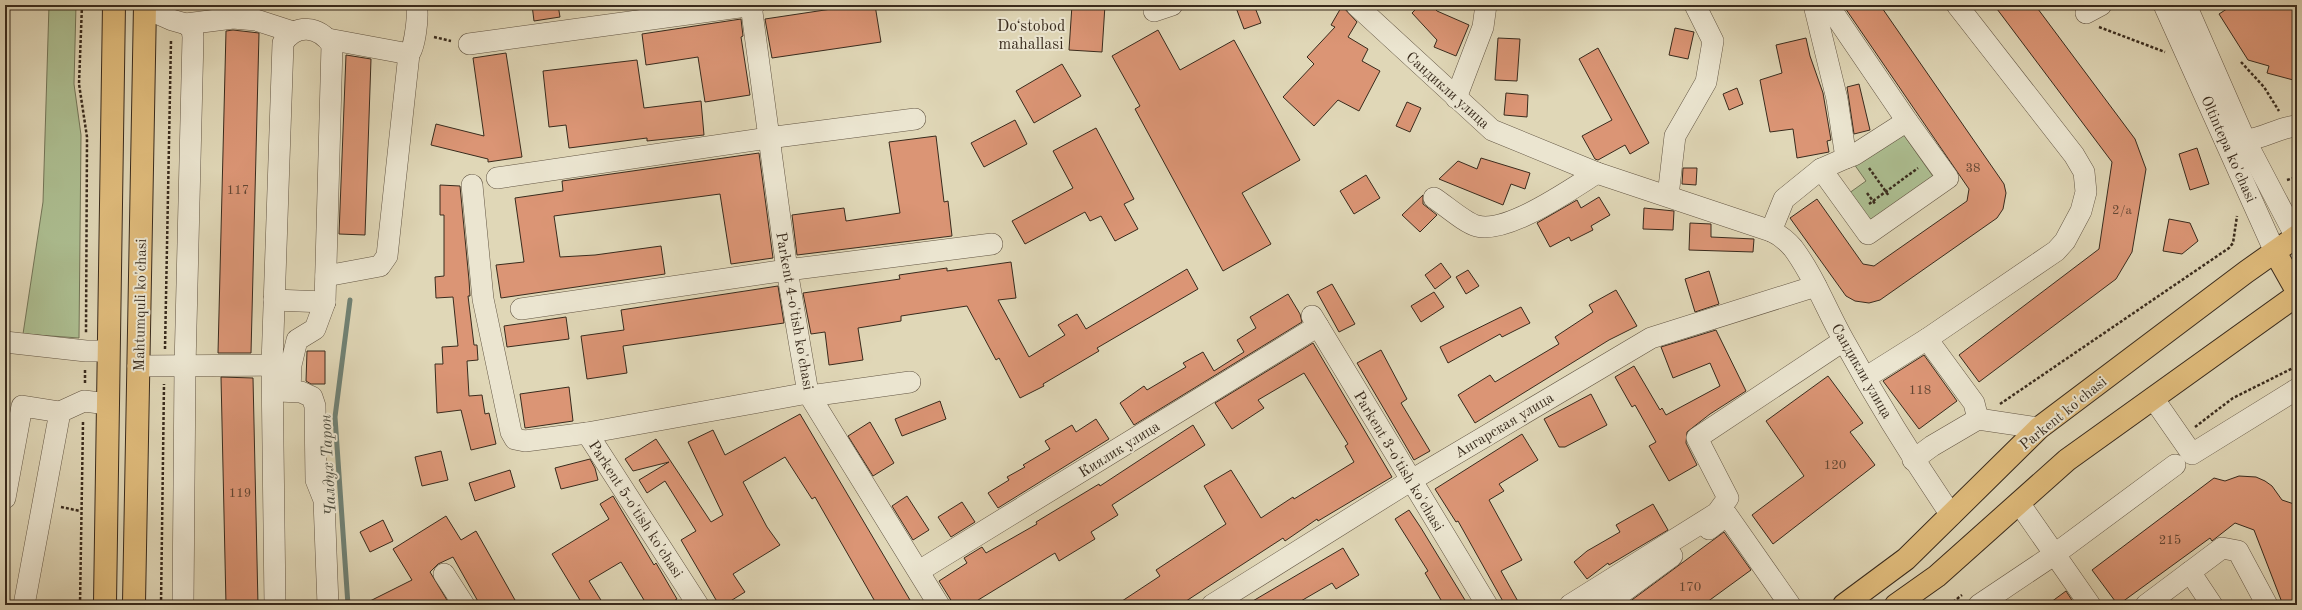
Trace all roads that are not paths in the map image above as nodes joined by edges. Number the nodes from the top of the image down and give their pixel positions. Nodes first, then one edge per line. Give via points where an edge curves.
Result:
1 (114, 5) edge
2 (416, 5) edge
3 (751, 5) edge
4 (754, 5) edge
5 (1356, 5) edge
6 (1486, 5) edge
7 (1696, 5) edge
8 (1814, 5) edge
9 (1828, 5) edge
10 (1957, 5) edge
11 (2164, 5) edge
12 (2186, 5) edge
13 (164, 13) edge
14 (293, 32) junction
15 (328, 39) junction
16 (469, 44) dead end
17 (409, 54) junction
18 (1456, 98) junction
19 (915, 119) dead end
20 (1907, 121) junction
21 (2293, 126) edge
22 (768, 138) junction
23 (2244, 140) junction
24 (1852, 155) junction
25 (1821, 170) junction
26 (1597, 172) junction
27 (497, 178) dead end
28 (472, 185) dead end
29 (1668, 196) junction
30 (1434, 198) dead end
31 (1772, 231) junction
32 (2297, 237) edge
33 (992, 244) dead end
34 (2275, 252) junction
35 (787, 270) junction
36 (326, 276) junction
37 (1816, 286) junction
38 (2297, 291) edge
39 (2297, 295) edge
40 (274, 300) junction
41 (325, 302) junction
42 (521, 309) dead end
43 (1315, 321) joint
44 (1927, 339) junction
45 (1843, 341) junction
46 (5, 342) edge
47 (108, 351) junction
48 (282, 365) junction
49 (138, 366) junction
50 (185, 367) junction
51 (1865, 378) junction
52 (910, 382) dead end
53 (281, 391) junction
54 (809, 395) junction
55 (2295, 397) edge
56 (2153, 398) junction
57 (108, 404) junction
58 (60, 412) junction
59 (1978, 419) junction
60 (2039, 428) junction
61 (588, 433) junction
62 (1913, 460) junction
63 (2175, 465) dead end
64 (1410, 481) junction
65 (5, 498) edge
66 (2019, 503) junction
67 (1950, 515) junction
68 (2055, 554) junction
69 (919, 571) junction
70 (2190, 572) junction
71 (444, 574) dead end
72 (105, 604) edge
73 (134, 604) edge
74 (24, 605) edge
75 (183, 605) edge
76 (275, 605) edge
77 (328, 605) edge
78 (464, 605) edge
79 (698, 605) edge
80 (939, 605) edge
81 (1212, 605) edge
82 (1487, 605) edge
83 (1570, 605) edge
84 (1605, 605) edge
85 (1790, 605) edge
86 (1844, 605) edge
87 (1896, 605) edge
88 (1979, 605) edge
89 (2090, 605) edge
90 (2146, 605) edge
91 (2212, 605) edge
92 (2267, 605) edge

1 - 47 main road, Mahtumquli ko'chasi
2 - 17 street via 413,50
3 - 4 street
3 - 16 street
3 - 22 street, Parkent 4-o'tish ko'chasi
5 - 18 street, Сандикли улица
6 - 18 street via 1483,27
7 - 29 street via 1713,41 1712,48 1706,82 1675,136
8 - 24 street
9 - 20 street
10 - 44 street via 2074,155 2084,172 2086,192 2073,229 2056,251
11 - 34 street, Oltintepa ko'chasi
12 - 23 street, Oltintepa ko'chasi
13 - 14 street via 256,20
13 - 49 main road, Mahtumquli ko'chasi via 145,30
13 - 50 street via 192,28
14 - 15 street via 316,30
14 - 40 street via 283,43
15 - 17 street
15 - 36 street via 332,45
17 - 36 street via 387,256 380,266
18 - 26 street, Сандикли улица via 1492,130
19 - 22 street
20 - 24 street
20 - 25 street via 1948,178 1868,234
21 - 23 street via 2283,127 2258,139
22 - 27 street
22 - 35 street, Parkent 4-o'tish ko'chasi
23 - 32 street, Oltintepa ko'chasi
24 - 25 street
25 - 31 street via 1784,199
26 - 29 street, Сандикли улица
26 - 30 street via 1545,206 1496,226 1475,226
28 - 61 street via 483,299 512,436 524,441
29 - 31 street, Сандикли улица
31 - 37 street, Сандикли улица via 1793,249
32 - 34 main road, Parkent ko'chasi
33 - 35 street
34 - 38 main road, Oltintepa ko'chasi
34 - 60 main road, Parkent ko'chasi
35 - 42 street
35 - 54 street, Parkent 4-o'tish ko'chasi
36 - 41 street
37 - 45 street, Сандикли улица
37 - 64 street, Ангарская улица via 1650,338
39 - 56 main road
40 - 41 street
40 - 48 street
41 - 48 street via 315,329 297,340
43 - 64 street, Parkent 3-o'tish ko'chasi
43 - 69 street, Киялик улица
44 - 51 street
44 - 59 street via 1974,402
45 - 51 street, Сандикли улица
45 - 83 street via 1697,438 1728,498 1717,513
46 - 47 street
47 - 57 main road, Mahtumquli ko'chasi
48 - 50 street
48 - 53 street
49 - 50 street
49 - 73 main road, Mahtumquli ko'chasi
50 - 75 street
51 - 62 street, Сандикли улица
52 - 54 street
53 - 76 street
53 - 77 street via 301,392 312,397 315,406 316,480 324,500
54 - 61 street
54 - 69 street, Parkent 4-o'tish ko'chasi
55 - 56 street via 2192,454
56 - 66 main road via 2067,460
57 - 58 street via 84,401
57 - 72 main road, Mahtumquli ko'chasi
58 - 65 street via 22,406
58 - 74 street
59 - 60 street
59 - 62 street
60 - 67 main road, Parkent ko'chasi
61 - 79 street, Parkent 5-o'tish ko'chasi
62 - 67 street, Сандикли улица
63 - 68 street
64 - 81 street, Ангарская улица
64 - 82 street, Parkent 3-o'tish ko'chasi
66 - 68 street
66 - 87 main road via 1937,576
67 - 86 main road, Parkent ko'chasi via 1906,559
68 - 88 street
68 - 89 street
69 - 80 street, Parkent 4-o'tish ko'chasi
70 - 90 street
70 - 91 street
70 - 92 street via 2222,548 2238,551
71 - 78 street
84 - 85 street via 1727,516

